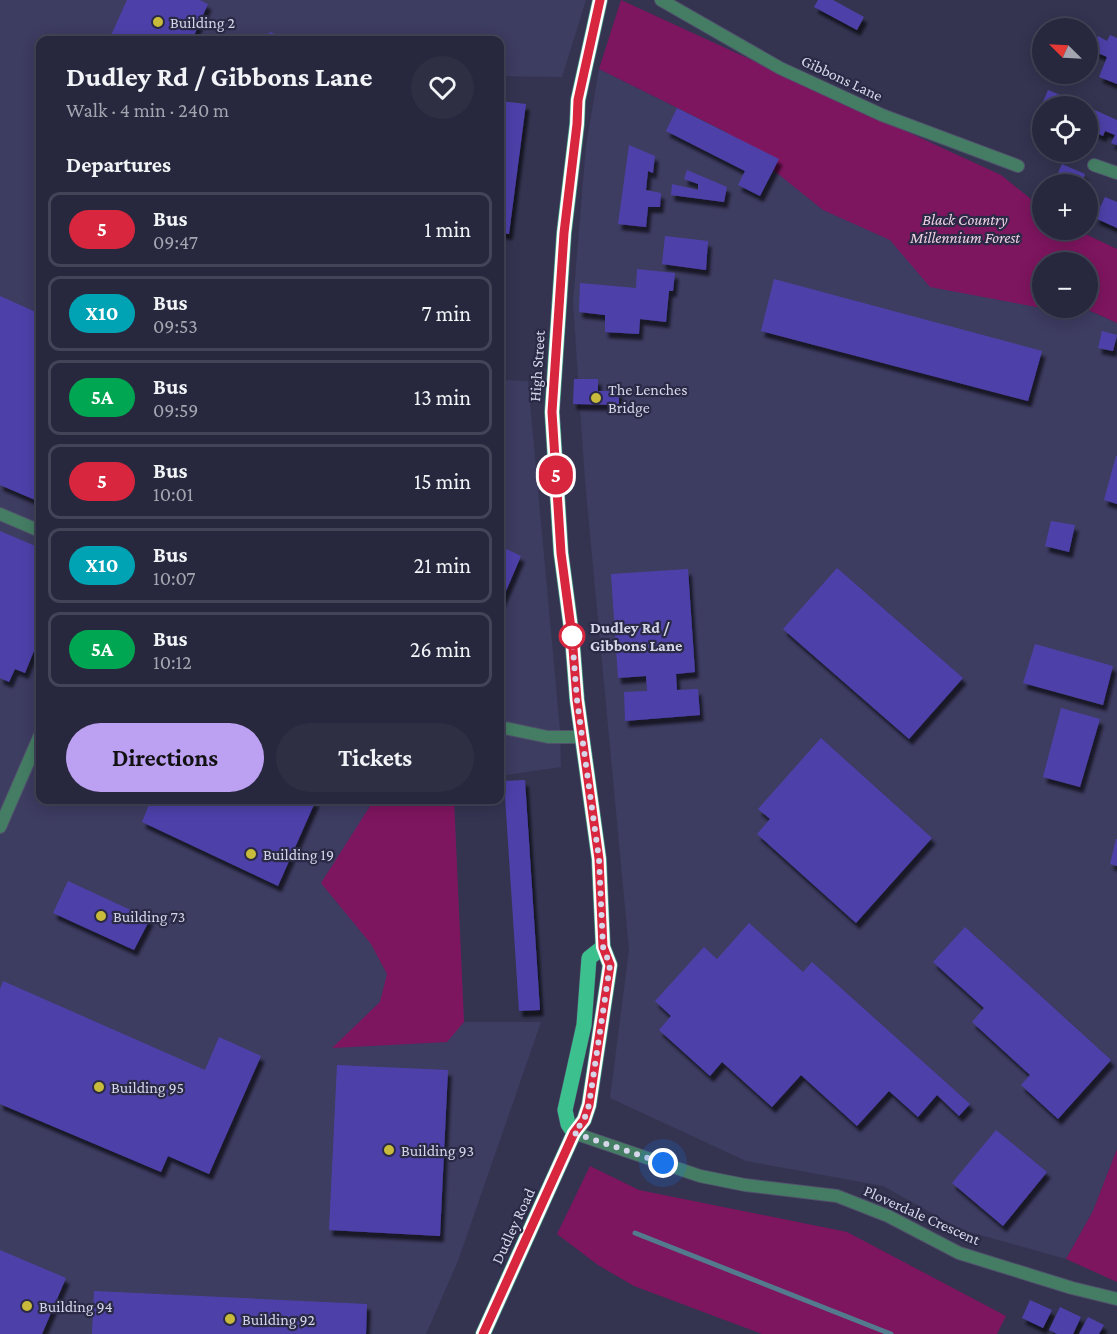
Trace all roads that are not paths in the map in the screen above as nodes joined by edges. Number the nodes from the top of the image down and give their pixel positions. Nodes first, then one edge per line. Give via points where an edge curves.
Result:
1 (661, 0) edge
2 (600, 2) edge
3 (1094, 165) dead end
4 (1018, 166) dead end
5 (1117, 173) edge
6 (0, 514) edge
7 (36, 529) edge
8 (504, 728) edge
9 (582, 737) junction
10 (36, 744) edge
11 (0, 827) edge
12 (603, 947) junction
13 (574, 1133) junction
14 (1117, 1299) edge
15 (483, 1334) edge

1 - 4 street, Gibbons Lane via 790,73 882,115
2 - 9 main road, High Street via 578,100 552,412 561,553
3 - 5 street
6 - 7 street
8 - 9 street via 548,738
9 - 12 main road, Dudley Road via 599,859
10 - 11 street
12 - 13 main road, Dudley Road via 610,965 605,1005 589,1105
12 - 13 main road via 589,958 584,1025 566,1110
13 - 14 street, Ploverdale Crescent via 700,1176 837,1196 888,1216 959,1253
13 - 15 main road, Dudley Road

